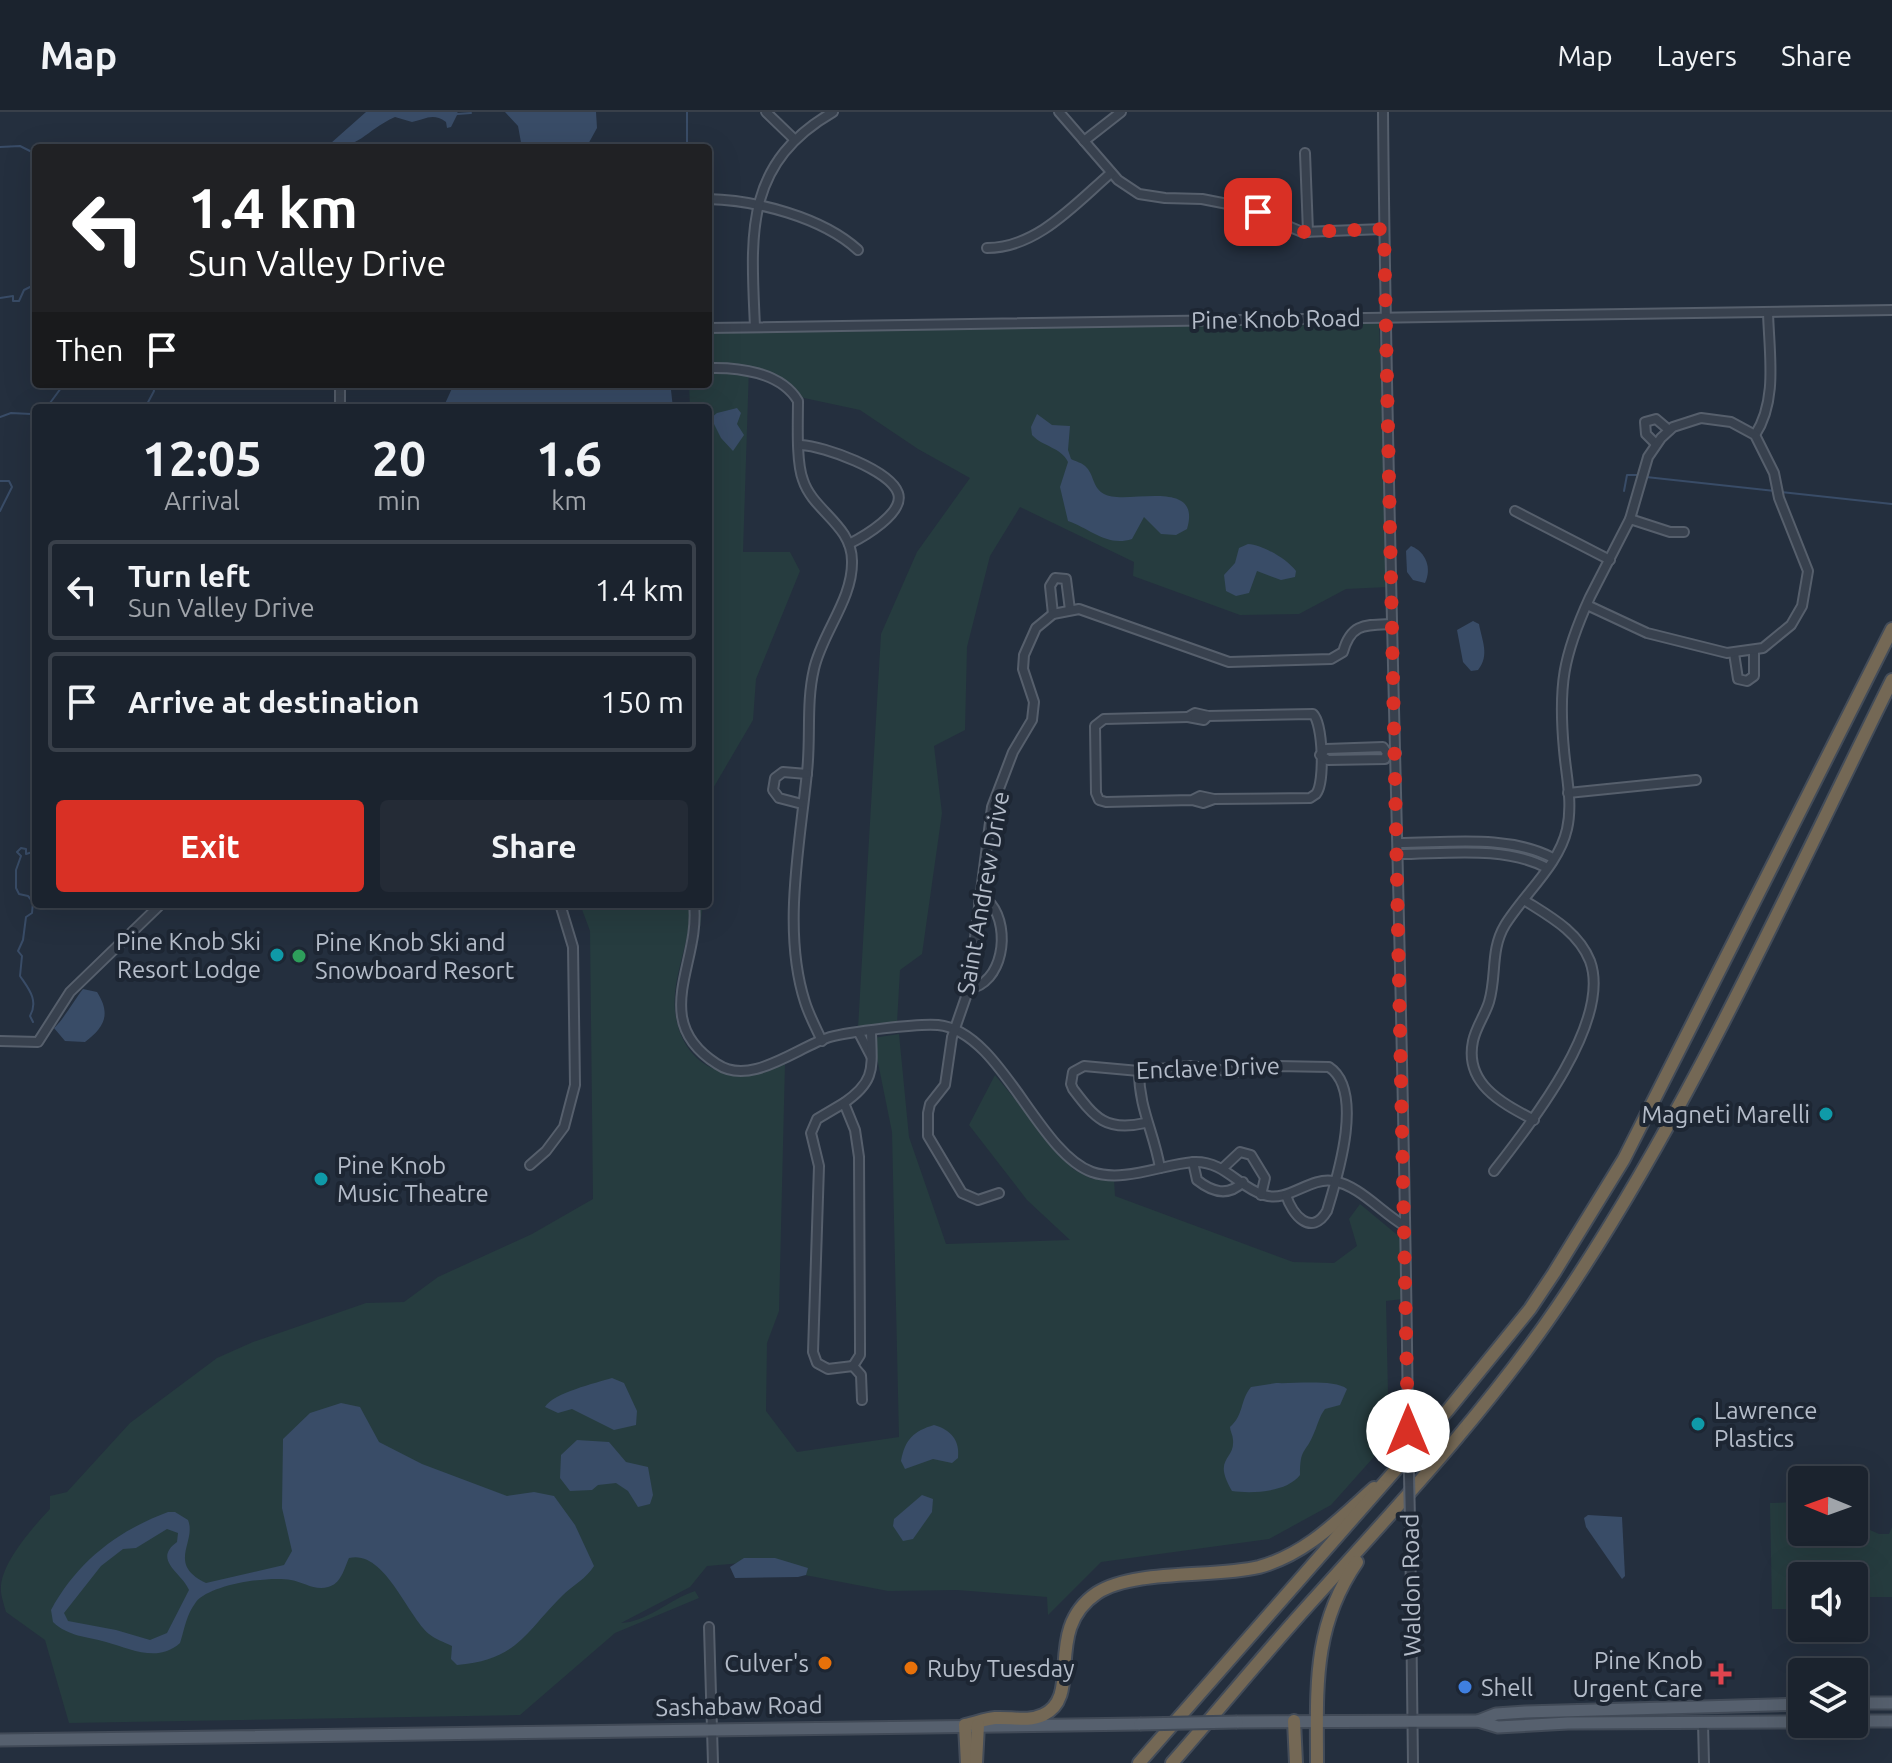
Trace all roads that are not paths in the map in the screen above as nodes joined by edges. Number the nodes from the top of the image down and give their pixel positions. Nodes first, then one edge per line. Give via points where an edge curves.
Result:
1 (766, 112) edge
2 (833, 112) edge
3 (1059, 112) edge
4 (1121, 112) edge
5 (1383, 112) edge
6 (794, 139) junction
7 (1084, 141) junction
8 (1305, 153) dead end
9 (1111, 173) junction
10 (712, 200) edge
11 (757, 206) junction
12 (1384, 229) junction
13 (1308, 232) junction
14 (987, 248) dead end
15 (858, 250) dead end
16 (1892, 310) edge
17 (1768, 312) junction
18 (1385, 317) junction
19 (755, 327) junction
20 (712, 328) edge
21 (712, 368) edge
22 (1669, 430) junction
23 (1755, 435) junction
24 (1656, 444) junction
25 (801, 445) junction
26 (1515, 511) dead end
27 (1630, 519) junction
28 (1684, 532) dead end
29 (849, 544) junction
30 (1610, 560) junction
31 (1587, 605) junction
32 (1070, 610) junction
33 (1053, 614) junction
34 (1392, 624) junction
35 (1892, 629) edge
36 (1754, 650) junction
37 (1734, 653) junction
38 (1892, 680) edge
39 (1392, 753) junction
40 (1320, 755) junction
41 (807, 774) junction
42 (1696, 780) dead end
43 (1568, 793) junction
44 (802, 804) junction
45 (1398, 843) junction
46 (1468, 843) junction
47 (1398, 854) junction
48 (1468, 854) junction
49 (1553, 858) junction
50 (1547, 868) junction
51 (1524, 900) junction
52 (979, 902) junction
53 (157, 908) edge
54 (561, 908) edge
55 (694, 908) edge
56 (968, 989) junction
57 (955, 1029) junction
58 (871, 1032) junction
59 (859, 1033) junction
60 (0, 1041) edge
61 (822, 1041) junction
62 (871, 1056) junction
63 (1139, 1071) junction
64 (844, 1103) junction
65 (1534, 1120) junction
66 (1145, 1123) junction
67 (1193, 1162) junction
68 (530, 1165) dead end
69 (1160, 1168) junction
70 (1223, 1168) junction
71 (1494, 1171) dead end
72 (1336, 1181) junction
73 (1243, 1182) junction
74 (999, 1193) dead end
75 (1261, 1195) junction
76 (1286, 1195) junction
77 (1405, 1226) junction
78 (853, 1366) junction
79 (862, 1400) dead end
80 (1394, 1470) junction
81 (1400, 1506) junction
82 (709, 1627) dead end
83 (1868, 1703) edge
84 (1892, 1703) edge
85 (1769, 1704) junction
86 (1788, 1704) edge
87 (1623, 1708) junction
88 (1525, 1712) junction
89 (1294, 1721) junction
90 (1317, 1721) junction
91 (1478, 1721) junction
92 (1868, 1721) edge
93 (1892, 1721) edge
94 (1412, 1722) junction
95 (1759, 1722) junction
96 (1788, 1722) edge
97 (1621, 1723) junction
98 (1703, 1723) junction
99 (971, 1725) junction
100 (1526, 1725) junction
101 (711, 1729) junction
102 (1198, 1734) junction
103 (0, 1740) edge
104 (713, 1763) edge
105 (967, 1763) edge
106 (976, 1763) edge
107 (1139, 1763) edge
108 (1172, 1763) edge
109 (1183, 1763) edge
110 (1296, 1763) edge
111 (1317, 1763) edge
112 (1413, 1763) edge
113 (1704, 1763) edge

1 - 6 street
2 - 6 street
3 - 7 street
4 - 7 street
5 - 12 street, Waldon Road
6 - 11 street via 773,166
7 - 9 street
8 - 13 street
9 - 13 street via 1139,194 1243,207
9 - 14 street via 1032,237 1004,248
10 - 11 street
11 - 15 street via 820,227
11 - 19 street via 752,254
12 - 13 street
12 - 18 street, Waldon Road
16 - 17 street, Pine Knob Road
17 - 18 street, Pine Knob Road
17 - 23 street via 1769,402
18 - 19 street, Pine Knob Road
18 - 34 street, Waldon Road
19 - 20 street, Pine Knob Road
21 - 25 street via 759,373 793,393
22 - 23 street via 1716,418
22 - 24 street
22 - 24 street via 1656,419 1645,422 1646,434
23 - 36 street via 1808,571 1802,606 1791,625
24 - 27 street
25 - 29 street via 808,491
25 - 29 street via 837,451 898,493 880,526
26 - 30 street
27 - 28 street
27 - 30 street
29 - 41 street via 852,570 812,679
30 - 31 street
31 - 37 street via 1647,633
31 - 43 street via 1564,663 1560,693
32 - 33 street
32 - 33 street via 1068,583 1055,578 1050,586
32 - 34 street via 1094,613 1229,662 1331,659 1343,652 1358,627
33 - 52 street, Saint Andrew Drive via 1036,628 1024,655 1034,712 992,807
34 - 39 street, Waldon Road
35 - 80 highway via 1601,1199 1530,1309
36 - 37 street
36 - 37 street via 1754,676 1747,681 1738,679
38 - 81 highway via 1717,1031 1620,1211 1528,1348
39 - 40 street via 1383,747 1326,749
39 - 45 street, Waldon Road
40 - 40 street via 1321,789 1310,798 1106,802 1096,793 1095,726 1104,719 1313,714 1320,726
41 - 44 street
41 - 44 street via 783,772 775,778 773,790 779,798
42 - 43 street
43 - 49 street via 1567,829
44 - 61 street via 796,957 805,1002
45 - 46 street
45 - 47 street, Waldon Road
46 - 48 street
46 - 49 street via 1511,843
47 - 48 street
47 - 77 street, Waldon Road
48 - 50 street via 1528,858
49 - 50 street
50 - 51 street
51 - 65 street via 1495,947 1489,1001 1472,1055 1474,1071 1494,1098
51 - 65 street via 1570,932 1588,957 1595,979 1578,1042
52 - 56 street, Saint Andrew Drive
52 - 56 street via 996,910 1001,946 988,981
53 - 60 street via 70,992 38,1042
54 - 68 street via 573,947 575,1085 564,1127
55 - 61 street via 680,999 684,1026 695,1044 718,1065 741,1071
56 - 57 street, Saint Andrew Drive
57 - 58 street via 928,1025
57 - 69 street via 985,1052 1081,1165 1102,1173
57 - 74 street, Saint Andrew Drive via 945,1085 930,1104 928,1136 962,1193 978,1200
58 - 59 street
58 - 62 street
59 - 61 street
59 - 62 street
62 - 64 street via 868,1083
63 - 66 street
63 - 66 street, Enclave Drive via 1084,1066 1073,1072 1071,1084 1088,1109 1108,1125
63 - 72 street, Enclave Drive via 1329,1067 1345,1089 1346,1128
64 - 78 street via 859,1157 860,1355
64 - 78 street via 817,1119 811,1133 819,1166 813,1352 821,1367
65 - 71 street
66 - 69 street via 1156,1143
67 - 69 street
67 - 70 street
67 - 73 street via 1197,1180 1221,1192
70 - 73 street
70 - 75 street via 1240,1152 1251,1155 1265,1178
72 - 76 street
72 - 76 street via 1327,1211 1313,1223 1295,1217
72 - 77 street
73 - 75 street
75 - 76 street
77 - 94 street, Waldon Road, bridge
78 - 79 street via 861,1375
80 - 99 highway via 1315,1540 1272,1563 1125,1582 1101,1591 1070,1626 1063,1689 1054,1707 1033,1718 994,1718
80 - 107 highway
81 - 90 highway via 1347,1576 1333,1606 1318,1661
81 - 102 highway
82 - 101 street
83 - 84 main road
85 - 86 main road, Sashabaw Road
85 - 87 main road, Sashabaw Road
85 - 95 main road via 1769,1715
87 - 88 main road, Sashabaw Road
87 - 97 main road via 1617,1715
88 - 91 main road, Sashabaw Road
88 - 100 main road
89 - 90 main road, Sashabaw Road
89 - 99 main road, Sashabaw Road, bridge
89 - 110 highway
90 - 94 main road, Sashabaw Road
90 - 111 highway
91 - 94 main road, Sashabaw Road
91 - 100 main road, Sashabaw Road via 1498,1727
92 - 93 main road
94 - 112 street, Waldon Road
95 - 96 main road, Sashabaw Road
95 - 98 main road, Sashabaw Road
97 - 98 main road, Sashabaw Road
97 - 100 main road, Sashabaw Road
98 - 113 street
99 - 101 main road, Sashabaw Road
99 - 105 highway
99 - 106 highway
101 - 103 main road, Sashabaw Road
101 - 104 street
102 - 108 highway
102 - 109 highway

